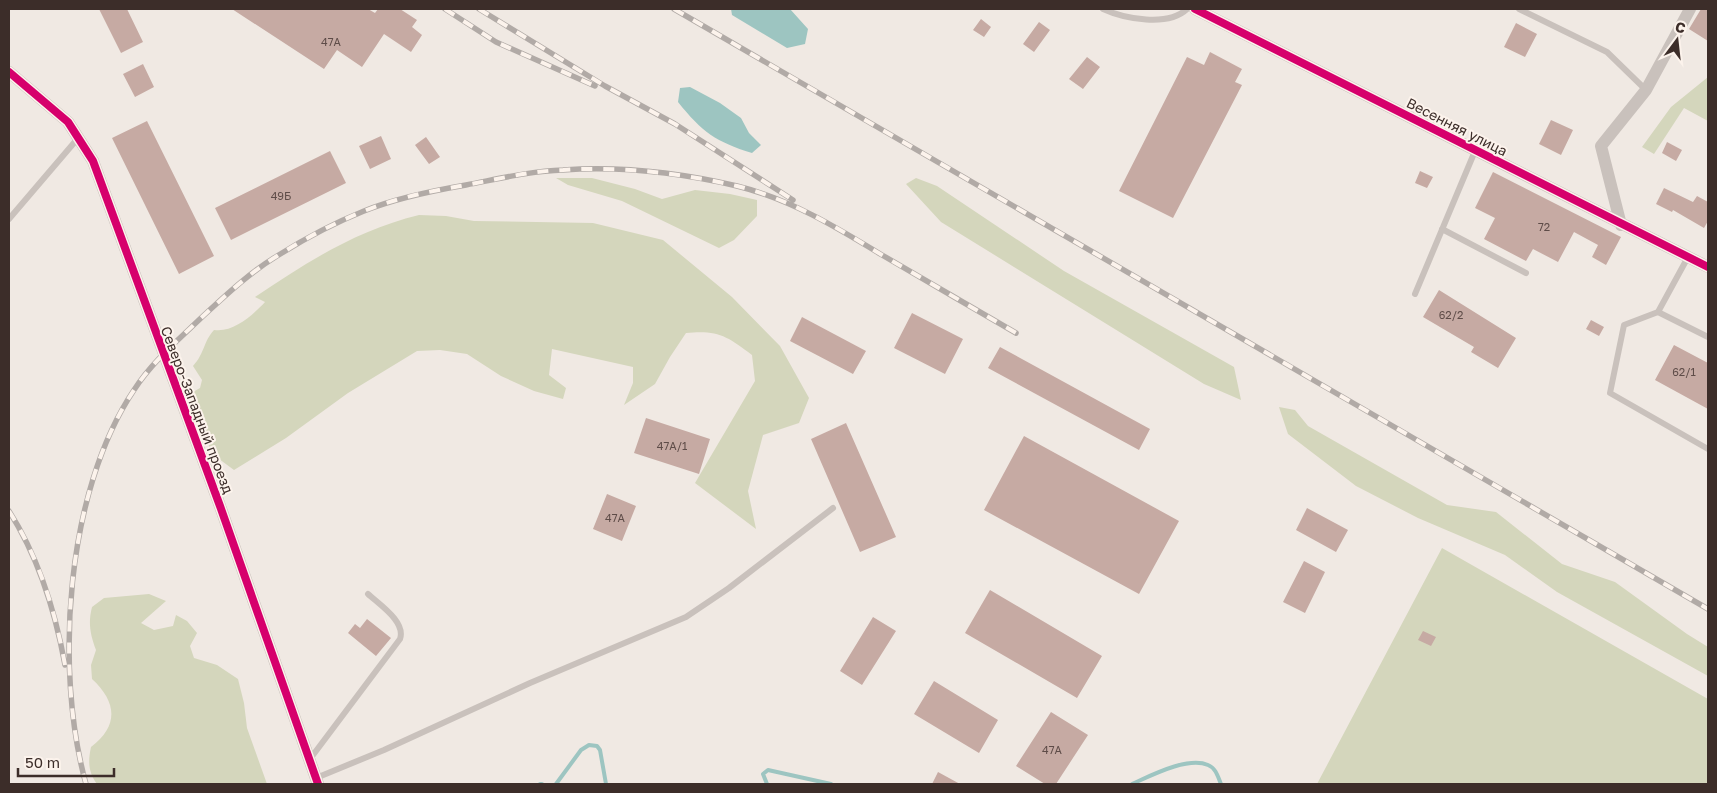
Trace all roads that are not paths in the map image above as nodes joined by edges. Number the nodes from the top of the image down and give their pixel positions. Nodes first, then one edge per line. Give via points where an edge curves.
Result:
1 (1103, 9) edge
2 (1187, 9) edge
3 (1196, 9) edge
4 (1519, 9) edge
5 (1690, 9) edge
6 (9, 72) edge
7 (1646, 90) junction
8 (79, 137) junction
9 (1475, 151) junction
10 (9, 219) edge
11 (1621, 225) junction
12 (1442, 230) junction
13 (1688, 257) junction
14 (1708, 267) edge
15 (1526, 273) dead end
16 (1415, 294) dead end
17 (1658, 312) junction
18 (1708, 337) edge
19 (1708, 449) edge
20 (834, 508) dead end
21 (368, 594) dead end
22 (310, 760) junction
23 (317, 781) edge

1 - 2 lane via 1135,17 1165,19
3 - 9 street, Весенняя улица
4 - 7 lane via 1607,52
5 - 7 street
6 - 8 street, Северо-Западный проезд via 56,111
7 - 11 street via 1601,146
8 - 10 lane
8 - 22 street, Северо-Западный проезд via 100,177
9 - 11 street, Весенняя улица
9 - 12 lane
11 - 13 street, Весенняя улица
12 - 15 lane
12 - 16 lane
13 - 14 street, Весенняя улица
13 - 17 lane
17 - 18 lane
17 - 19 lane via 1624,325 1610,393
20 - 23 lane via 686,617 530,683
21 - 22 lane via 399,624 400,639
22 - 23 street, Северо-Западный проезд

